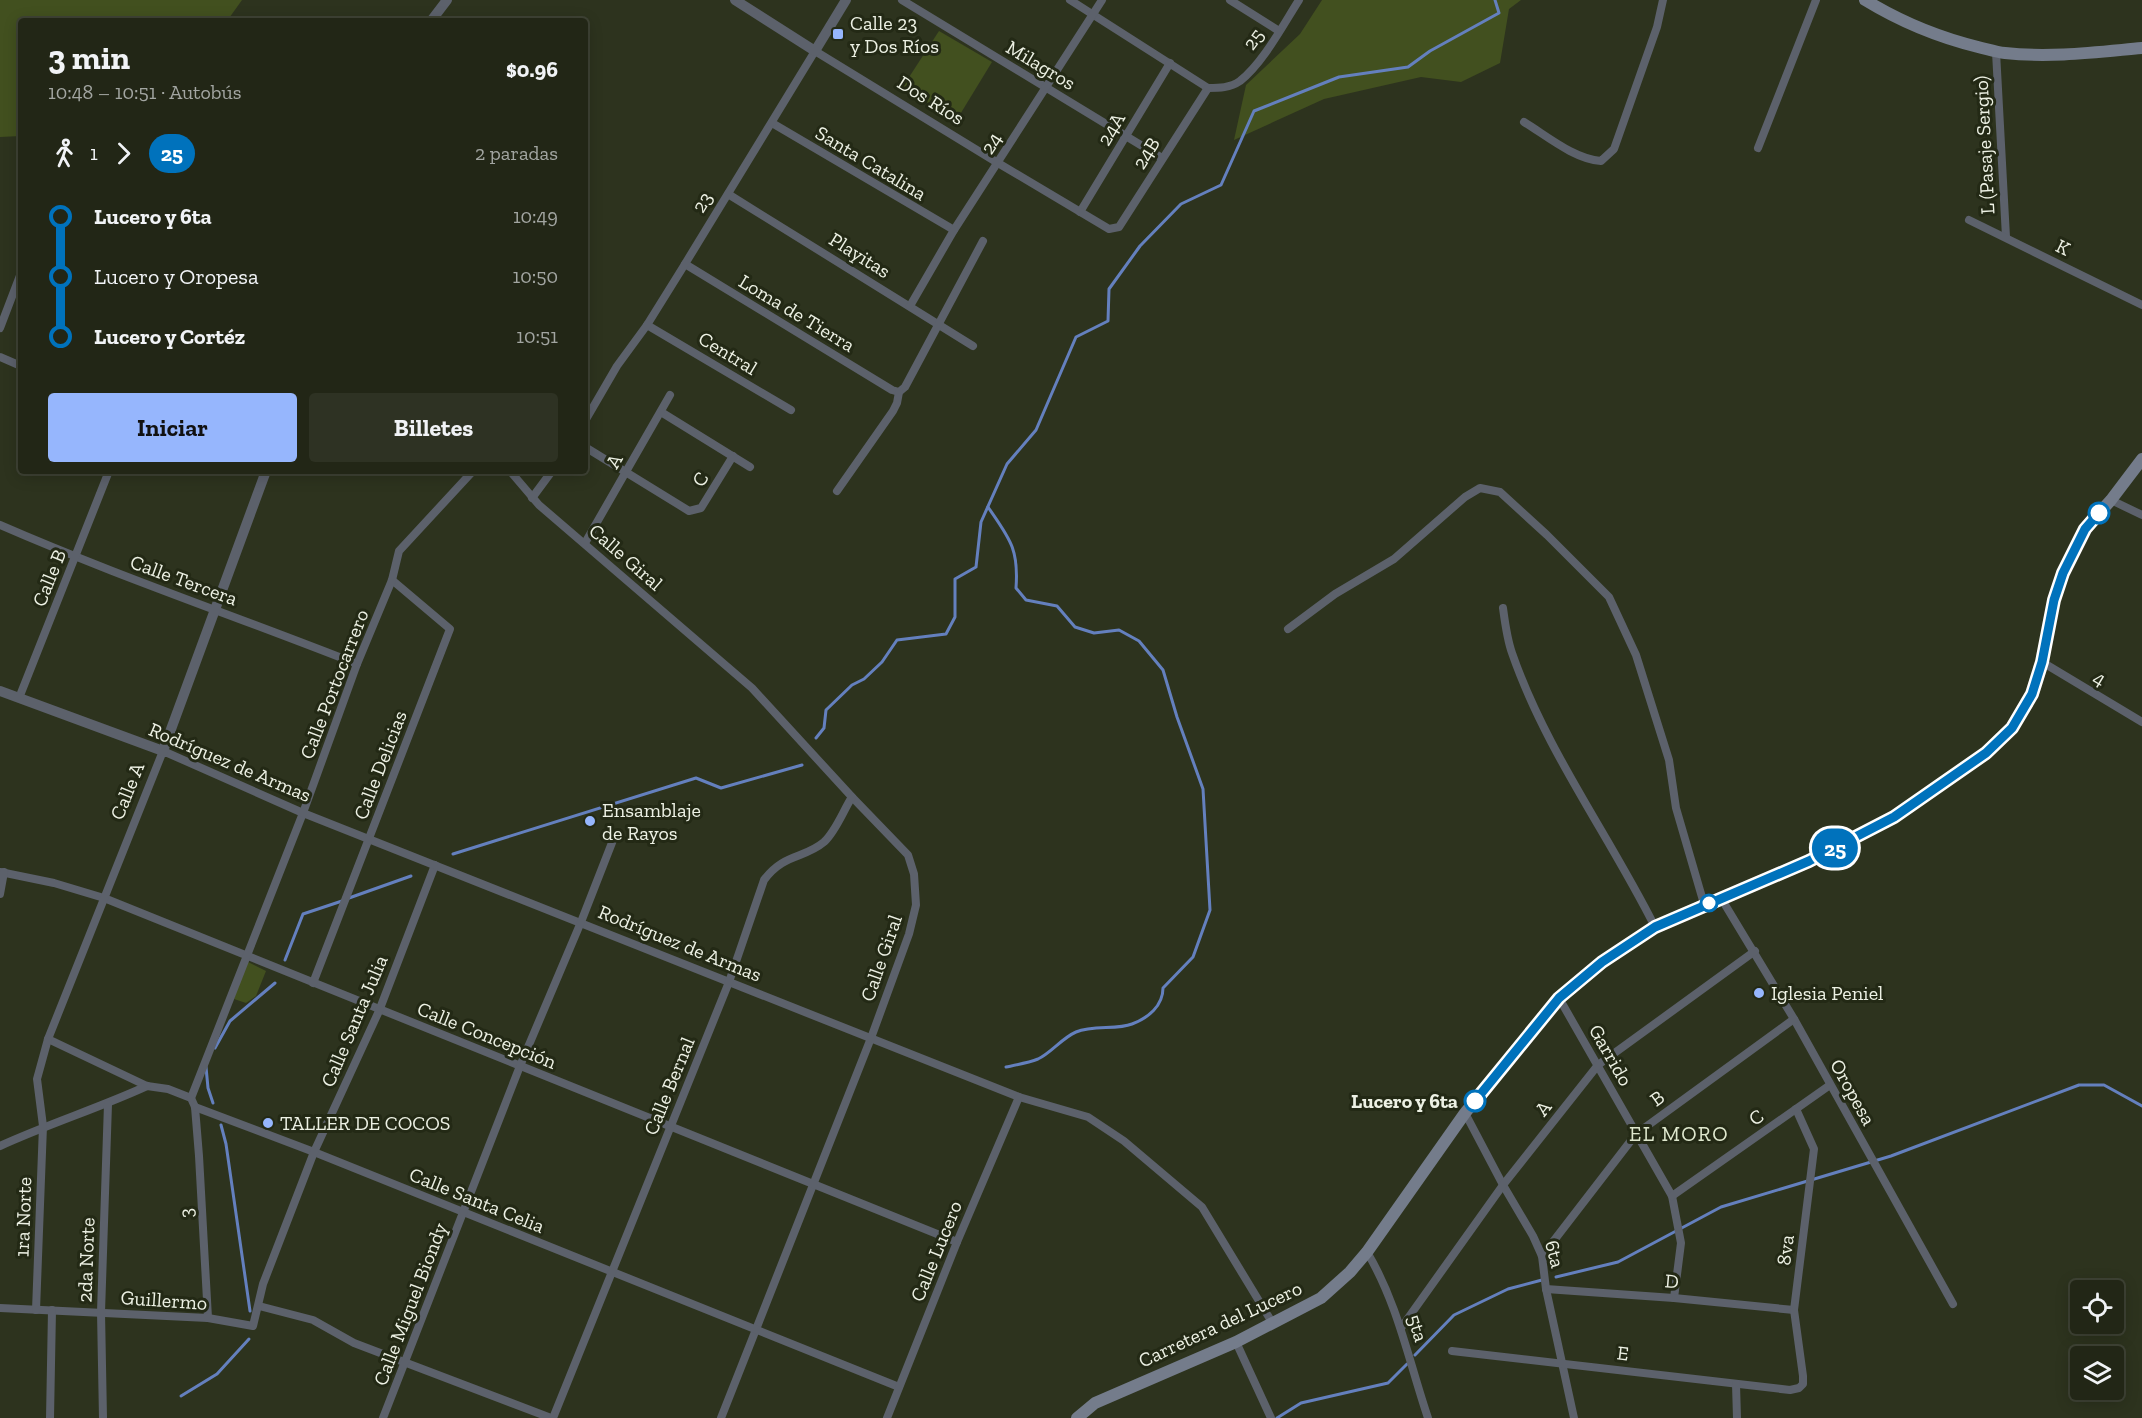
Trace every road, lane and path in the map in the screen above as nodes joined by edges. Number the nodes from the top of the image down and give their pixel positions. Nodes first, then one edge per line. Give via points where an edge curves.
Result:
1 (447, 0) edge
2 (735, 0) edge
3 (846, 0) edge
4 (902, 0) edge
5 (1071, 0) edge
6 (1102, 0) edge
7 (1230, 0) edge
8 (1299, 0) edge
9 (1663, 0) edge
10 (1816, 0) edge
11 (1865, 0) edge
12 (1094, 14) junction
13 (433, 18) edge
14 (1279, 31) junction
15 (2142, 48) edge
16 (816, 51) junction
17 (1996, 52) junction
18 (1170, 63) junction
19 (1047, 87) junction
20 (1208, 88) junction
21 (1524, 122) dead end
22 (772, 123) junction
23 (1126, 136) junction
24 (1758, 148) dead end
25 (1162, 158) junction
26 (998, 164) junction
27 (728, 194) junction
28 (1080, 212) junction
29 (1969, 220) dead end
30 (1108, 229) joint
31 (954, 230) junction
32 (2006, 237) junction
33 (983, 241) dead end
34 (685, 264) junction
35 (18, 281) edge
36 (2142, 305) edge
37 (910, 306) junction
38 (647, 325) junction
39 (938, 325) junction
40 (0, 328) edge
41 (973, 346) dead end
42 (0, 357) edge
43 (18, 365) edge
44 (895, 391) junction
45 (670, 395) dead end
46 (791, 410) dead end
47 (661, 412) junction
48 (588, 416) edge
49 (588, 449) edge
50 (733, 456) junction
51 (2142, 459) edge
52 (750, 467) dead end
53 (108, 474) edge
54 (265, 474) edge
55 (469, 474) edge
56 (512, 474) edge
57 (550, 474) edge
58 (626, 474) junction
59 (837, 491) dead end
60 (532, 498) junction
61 (2111, 500) junction
62 (2142, 515) edge
63 (0, 525) edge
64 (585, 543) junction
65 (75, 558) junction
66 (392, 580) junction
67 (1503, 608) dead end
68 (215, 609) junction
69 (1288, 628) dead end
70 (2042, 662) junction
71 (357, 664) junction
72 (0, 691) edge
73 (19, 698) junction
74 (2142, 722) edge
75 (163, 751) junction
76 (852, 797) junction
77 (303, 813) junction
78 (615, 835) dead end
79 (370, 838) junction
80 (435, 865) junction
81 (2, 872) edge
82 (0, 894) edge
83 (104, 898) junction
84 (1721, 898) junction
85 (1704, 904) junction
86 (581, 922) junction
87 (1655, 927) junction
88 (1755, 951) junction
89 (247, 956) junction
90 (729, 982) junction
91 (313, 983) junction
92 (1559, 998) junction
93 (379, 1011) junction
94 (1794, 1019) junction
95 (871, 1038) junction
96 (48, 1039) junction
97 (1598, 1065) junction
98 (520, 1066) junction
99 (1830, 1085) junction
100 (147, 1086) junction
101 (1019, 1097) junction
102 (191, 1098) junction
103 (108, 1104) junction
104 (195, 1107) junction
105 (1796, 1109) junction
106 (1465, 1113) junction
107 (43, 1126) junction
108 (669, 1127) junction
109 (1636, 1134) junction
110 (0, 1146) edge
111 (314, 1152) junction
112 (813, 1183) junction
113 (1503, 1185) junction
114 (1672, 1196) junction
115 (463, 1212) junction
116 (957, 1242) junction
117 (1367, 1252) junction
118 (1542, 1256) junction
119 (613, 1272) junction
120 (1546, 1289) junction
121 (1674, 1298) junction
122 (1953, 1304) dead end
123 (259, 1306) junction
124 (0, 1308) edge
125 (36, 1310) junction
126 (52, 1310) junction
127 (1794, 1310) junction
128 (101, 1312) junction
129 (208, 1318) junction
130 (1272, 1324) junction
131 (253, 1326) joint
132 (1401, 1328) junction
133 (755, 1329) junction
134 (1236, 1342) junction
135 (1452, 1351) dead end
136 (1562, 1362) junction
137 (406, 1363) junction
138 (1736, 1384) junction
139 (899, 1387) junction
140 (1790, 1390) joint
141 (50, 1418) edge
142 (103, 1418) edge
143 (383, 1418) edge
144 (552, 1418) edge
145 (721, 1418) edge
146 (887, 1418) edge
147 (1077, 1418) edge
148 (1271, 1418) edge
149 (1428, 1418) edge
150 (1574, 1418) edge
151 (1737, 1418) edge

1 - 13 street
2 - 16 street, Dos Ríos
3 - 16 street, 23
4 - 19 street, Milagros
5 - 12 street
6 - 12 street, 24
7 - 14 street
8 - 14 street, 25
9 - 21 street via 1614,149 1601,160 1591,160
10 - 24 street
11 - 17 main road via 1930,34
12 - 18 street
12 - 19 street, 24
14 - 20 street, 25 via 1239,81 1224,88
15 - 17 main road via 2082,54
16 - 22 street, 23
16 - 26 street, Dos Ríos
17 - 32 street, L (Pasaje Sergio)
18 - 20 street
18 - 23 street, 24A
19 - 23 street, Milagros
19 - 26 street, 24
20 - 25 street, 24B
22 - 27 street, 23
22 - 31 street, Santa Catalina
23 - 25 street, Milagros
23 - 28 street, 24A
25 - 30 street, 24B via 1119,227
26 - 28 street, Dos Ríos
26 - 31 street, 24
27 - 34 street, 23
27 - 37 street, Playitas
28 - 30 street, Dos Ríos
29 - 32 street, K
31 - 37 street, 24
32 - 36 street, K
33 - 39 street
34 - 38 street, 23
34 - 44 street, Loma de Tierra
35 - 40 street
37 - 39 street, Playitas
38 - 46 street, Central
38 - 48 street, 23
39 - 41 street, Playitas
39 - 44 street via 905,387
42 - 43 street
44 - 59 street via 897,403 893,411
45 - 47 street, A
47 - 50 street
47 - 58 street, A
49 - 58 street
50 - 52 street
50 - 58 street, C via 701,508 689,511
51 - 61 main road, Carretera del Lucero
53 - 65 street, Calle B
54 - 68 street, Calle A
55 - 66 street, Calle Portocarrero via 404,544
56 - 60 street, Calle Giral
57 - 60 street
58 - 64 street, A
60 - 64 street, Calle Giral
61 - 62 street
61 - 70 main road, Carretera del Lucero via 2085,529 2063,573
63 - 65 street, Calle Tercera
64 - 76 street, Calle Giral via 752,688
65 - 68 street, Calle Tercera
65 - 73 street, Calle B
66 - 71 street, Calle Portocarrero
66 - 79 street, Calle Delicias via 450,629
67 - 87 street via 1511,652 1553,747
68 - 71 street, Calle Tercera
68 - 75 street, Calle A
69 - 85 street via 1394,559 1465,497 1480,488 1500,492 1609,597 1636,655 1666,750 1676,808
70 - 74 street, 4
70 - 84 main road, Carretera del Lucero via 2032,694 2012,728 1986,753 1894,817 1809,861
71 - 77 street, Calle Portocarrero
72 - 73 street, Rodríguez de Armas
73 - 75 street, Rodríguez de Armas
75 - 77 street, Rodríguez de Armas
75 - 83 street, Calle A
76 - 90 street, Calle Bernal via 825,841 773,868 765,880
76 - 95 street, Calle Giral via 908,855 914,874 916,905 909,934
77 - 79 street, Rodríguez de Armas
77 - 89 street, Calle Portocarrero
78 - 86 street, Calle Miguel Biondy
79 - 80 street, Rodríguez de Armas
79 - 91 street, Calle Delicias
80 - 86 street, Rodríguez de Armas
80 - 93 street, Calle Santa Julia
81 - 82 street
81 - 83 street, Calle Concepción
83 - 89 street, Calle Concepción
83 - 96 street, Calle A
84 - 85 main road, Carretera del Lucero
84 - 88 street, Oropesa
85 - 87 main road, Carretera del Lucero
86 - 90 street, Rodríguez de Armas
86 - 98 street, Calle Miguel Biondy
87 - 92 main road, Carretera del Lucero via 1602,962
88 - 94 street, Oropesa
88 - 97 street, A
89 - 91 street, Calle Concepción
89 - 102 street, Calle Portocarrero
90 - 95 street, Rodríguez de Armas
90 - 108 street, Calle Bernal
91 - 93 street, Calle Concepción
92 - 97 street, Garrido
92 - 106 main road, Carretera del Lucero
93 - 98 street, Calle Concepción
93 - 111 street, Calle Santa Julia
94 - 99 street, Oropesa
94 - 109 street, B
95 - 101 street, Rodríguez de Armas
95 - 112 street, Calle Giral
96 - 100 street
96 - 107 street, Calle A via 37,1079
97 - 109 street, Garrido
97 - 113 street, A
98 - 108 street, Calle Concepción
98 - 115 street, Calle Miguel Biondy
99 - 105 street, C
99 - 122 street, Oropesa
100 - 102 street
100 - 103 street
101 - 116 street, Calle Lucero
101 - 130 street, Rodríguez de Armas via 1088,1117 1124,1141 1202,1207
102 - 104 street
103 - 107 street
103 - 128 street, 2da Norte
104 - 111 street, Calle Santa Celia
104 - 129 street, 3
105 - 114 street, C
105 - 127 street, 8va via 1814,1149
106 - 113 street, 6ta
106 - 117 main road, Carretera del Lucero
107 - 110 street
107 - 125 street, 1ra Norte
108 - 112 street, Calle Concepción
108 - 119 street, Calle Bernal
109 - 114 street, Garrido
109 - 118 street, B
111 - 115 street, Calle Santa Celia
111 - 123 street, Calle Santa Julia via 263,1284
112 - 116 street, Calle Concepción
112 - 133 street, Calle Giral
113 - 118 street, 6ta
113 - 132 street, A
114 - 121 street, Garrido via 1681,1243
115 - 119 street, Calle Santa Celia
115 - 137 street, Calle Miguel Biondy
116 - 139 street, Calle Lucero
117 - 130 main road, Carretera del Lucero via 1321,1298
117 - 132 street, 5ta
118 - 120 street, 6ta
119 - 133 street, Calle Santa Celia
119 - 144 street, Calle Bernal
120 - 121 street, D
120 - 136 street, 6ta
121 - 127 street, D
123 - 131 street, Calle Santa Julia
123 - 137 street via 313,1320 354,1343
124 - 125 street, Guillermo
125 - 126 street, Guillermo
126 - 128 street, Guillermo
126 - 141 street
127 - 140 street, 8va via 1803,1384
128 - 129 street, Guillermo
128 - 142 street, 2da Norte
129 - 131 street, Guillermo
130 - 134 main road, Carretera del Lucero
132 - 149 street, 5ta
133 - 139 street, Calle Santa Celia
133 - 145 street, Calle Giral
134 - 147 main road, Carretera del Lucero via 1095,1403
134 - 148 street
135 - 136 street, E
136 - 138 street, E
136 - 150 street, 6ta
137 - 143 street, Calle Miguel Biondy
137 - 144 street
138 - 140 street, E
138 - 151 street
139 - 146 street, Calle Lucero

